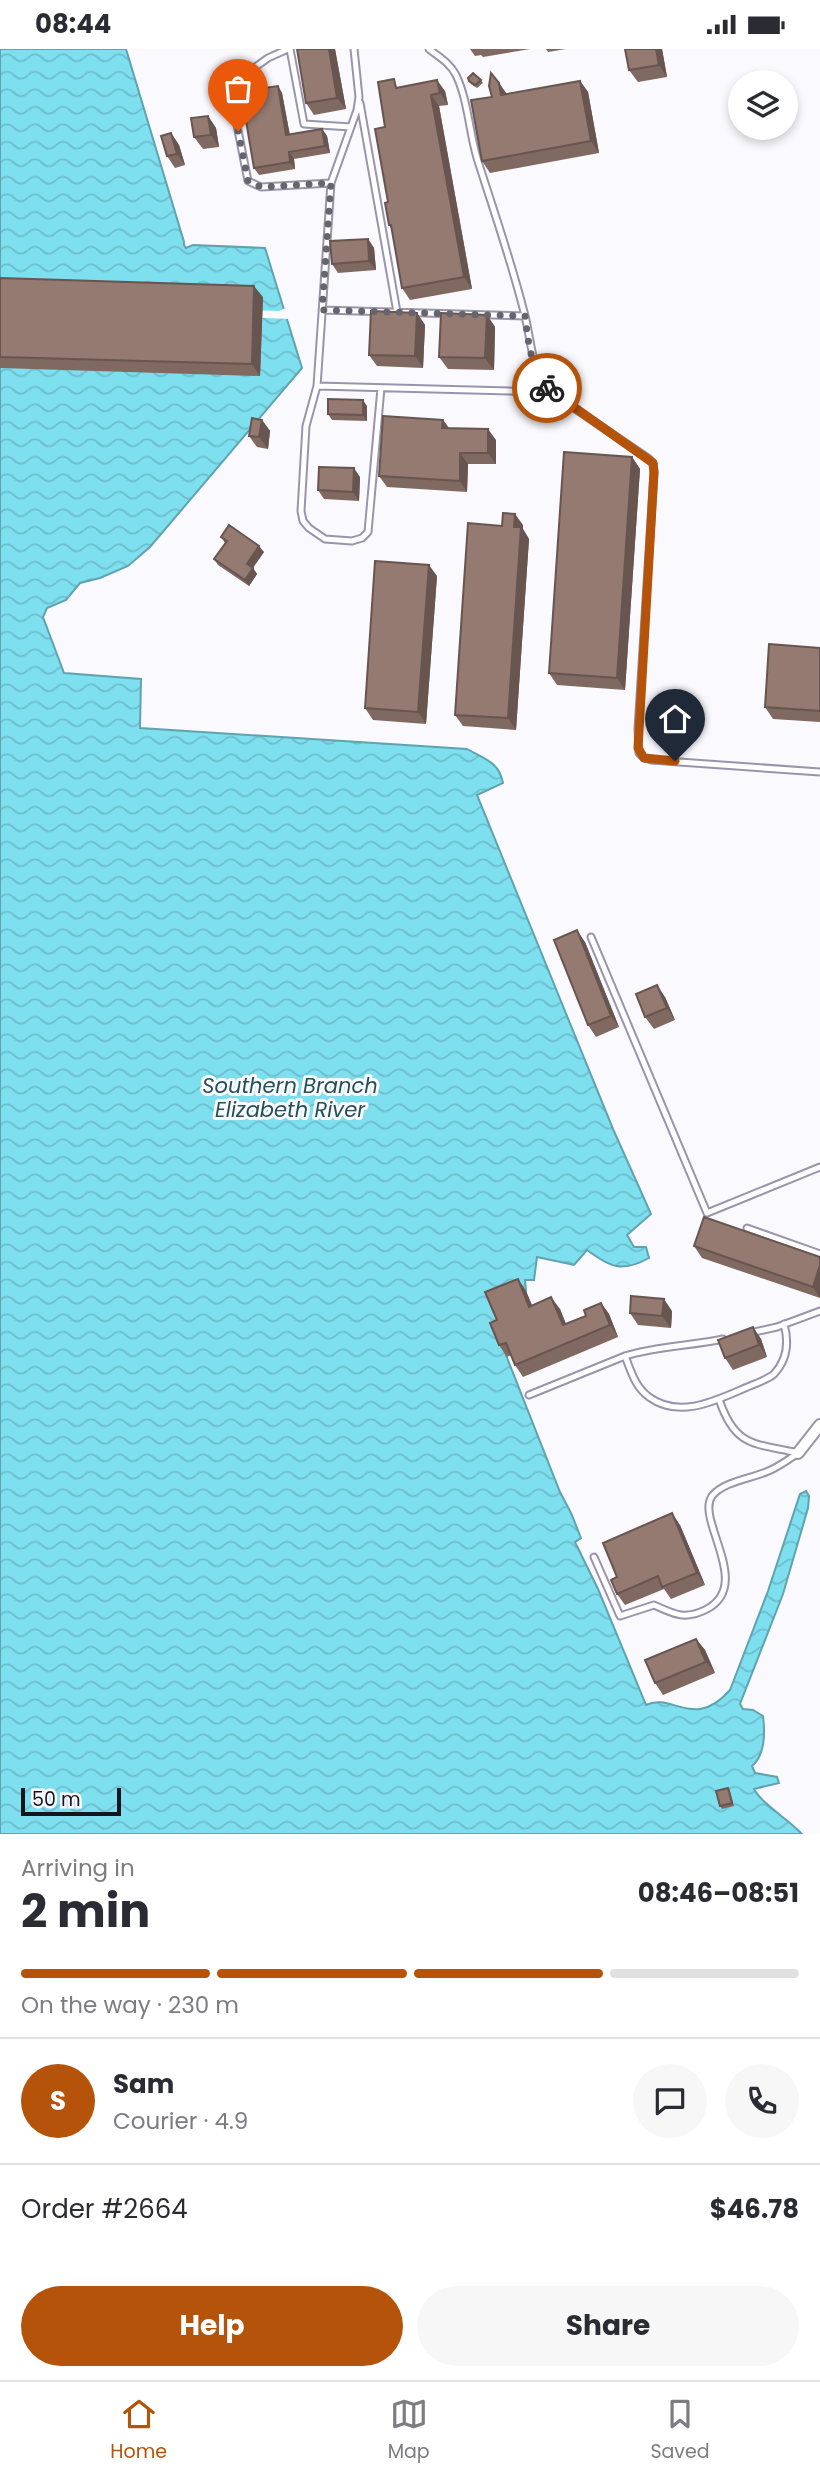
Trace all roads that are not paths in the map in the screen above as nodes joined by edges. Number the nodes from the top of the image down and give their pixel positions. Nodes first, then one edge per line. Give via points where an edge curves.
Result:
1 (289, 49) edge
2 (354, 49) edge
3 (429, 49) edge
4 (359, 97) junction
5 (351, 127) junction
6 (331, 183) junction
7 (322, 310) junction
8 (397, 312) junction
9 (525, 316) junction
10 (317, 386) junction
11 (381, 388) junction
12 (550, 392) junction
13 (820, 772) edge
14 (591, 937) dead end
15 (820, 1167) edge
16 (747, 1228) dead end
17 (820, 1254) edge
18 (820, 1311) edge
19 (784, 1324) junction
20 (739, 1335) edge
21 (727, 1338) edge
22 (625, 1356) junction
23 (529, 1395) dead end
24 (719, 1399) junction
25 (820, 1425) edge
26 (798, 1454) junction
27 (594, 1557) dead end

1 - 5 lane via 304,124
1 - 6 lane via 236,81 233,106 248,181 261,187
2 - 4 lane
3 - 9 lane via 457,77
4 - 5 lane
4 - 8 lane
5 - 6 lane
6 - 7 lane
7 - 8 lane
7 - 10 lane
8 - 9 lane
9 - 12 lane via 538,375
10 - 11 lane
10 - 11 lane via 306,426 301,510 303,521 316,535 341,541 362,538 369,532
11 - 12 lane
12 - 13 lane via 648,458 654,468 639,753 651,760
14 - 15 lane via 707,1213
16 - 17 lane
18 - 19 lane
19 - 20 lane
19 - 24 lane via 788,1348 772,1375
21 - 22 lane via 649,1348
22 - 23 lane
22 - 24 lane via 639,1388 663,1405 699,1406
24 - 26 lane via 726,1419 741,1437 757,1446
25 - 26 street
26 - 27 lane via 713,1495 709,1508 725,1574 719,1598 710,1607 691,1616 654,1605 620,1616

